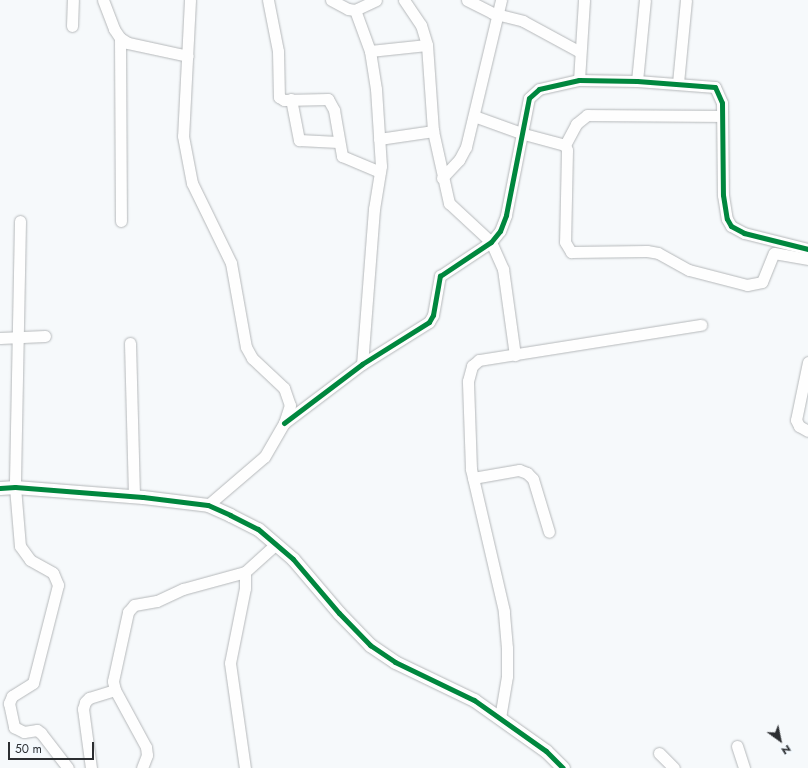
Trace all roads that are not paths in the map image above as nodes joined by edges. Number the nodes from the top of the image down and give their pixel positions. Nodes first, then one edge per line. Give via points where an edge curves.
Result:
1 (73, 0) edge
2 (103, 0) edge
3 (190, 0) edge
4 (268, 0) edge
5 (330, 0) edge
6 (376, 0) edge
7 (404, 0) edge
8 (467, 0) edge
9 (501, 0) edge
10 (584, 0) edge
11 (645, 0) edge
12 (686, 0) edge
13 (355, 10) junction
14 (500, 14) junction
15 (72, 26) dead end
16 (120, 38) junction
17 (427, 45) junction
18 (370, 51) junction
19 (580, 52) junction
20 (188, 56) junction
21 (579, 80) junction
22 (637, 81) junction
23 (678, 83) junction
24 (291, 99) junction
25 (474, 116) junction
26 (722, 116) junction
27 (432, 131) junction
28 (524, 134) junction
29 (379, 139) junction
30 (338, 142) junction
31 (564, 145) junction
32 (380, 172) junction
33 (442, 178) junction
34 (20, 221) dead end
35 (122, 221) dead end
36 (491, 242) junction
37 (808, 249) edge
38 (808, 259) edge
39 (701, 325) dead end
40 (45, 336) dead end
41 (20, 337) junction
42 (0, 338) edge
43 (130, 343) dead end
44 (515, 354) junction
45 (808, 362) edge
46 (362, 364) junction
47 (284, 423) junction
48 (808, 431) edge
49 (473, 478) junction
50 (15, 487) junction
51 (0, 488) edge
52 (134, 497) junction
53 (208, 505) junction
54 (549, 532) dead end
55 (276, 544) junction
56 (244, 572) junction
57 (115, 690) junction
58 (500, 718) junction
59 (737, 746) dead end
60 (659, 753) dead end
61 (68, 768) edge
62 (91, 768) edge
63 (142, 768) edge
64 (246, 768) edge
65 (563, 768) edge
66 (674, 768) edge
67 (744, 768) edge

1 - 15 street
2 - 16 street
3 - 20 street
4 - 24 street via 278,51 278,92 284,100
5 - 13 street
6 - 13 street
7 - 17 street via 421,25
8 - 14 street
9 - 14 street
10 - 19 street
11 - 22 street
12 - 23 street
13 - 18 street
14 - 19 street via 523,21
14 - 25 street
16 - 20 street via 128,43
16 - 35 street
17 - 18 street
17 - 27 street
18 - 29 street
19 - 21 street
20 - 47 street via 183,136 192,183 230,263 246,347 252,358 288,394 290,405
21 - 22 street
21 - 28 street via 534,91 529,98
22 - 23 street
23 - 26 street via 715,87 722,103
24 - 30 street via 299,140
24 - 30 street via 324,98 332,102
25 - 28 street
25 - 33 street via 463,154
26 - 31 street via 587,115 576,124
26 - 37 street via 723,195 727,219 731,226 744,233
27 - 29 street
27 - 33 street
28 - 31 street
28 - 36 street via 506,215 500,230
29 - 32 street
30 - 32 street via 342,156
31 - 38 street via 567,150 565,242 571,252 658,253 689,270 747,285 762,282 774,253
32 - 46 street via 374,209
33 - 36 street via 449,203
34 - 41 street
36 - 44 street via 507,284
36 - 46 street via 440,276 433,315 429,322
39 - 44 street
40 - 41 street
41 - 42 street
41 - 50 street
43 - 52 street
44 - 49 street via 479,360 472,366 468,381
45 - 48 street via 796,420 799,426
46 - 47 street
47 - 53 street via 264,457
49 - 54 street via 519,470 528,473 533,480
49 - 58 street via 504,611 507,676
50 - 51 street
50 - 52 street
50 - 61 street via 20,546 30,560 53,573 58,585 33,683 12,696 9,703 14,727 24,732 37,730 42,733
52 - 53 street
53 - 55 street via 258,529
55 - 56 street
55 - 58 street via 293,559 370,645 395,662 474,700
56 - 57 street via 183,590 157,601 134,605 128,612 114,672
56 - 64 street via 245,588 230,663
57 - 62 street via 89,698 85,702 83,709
57 - 63 street via 146,746 147,755
58 - 65 street via 546,751
59 - 67 street
60 - 66 street

